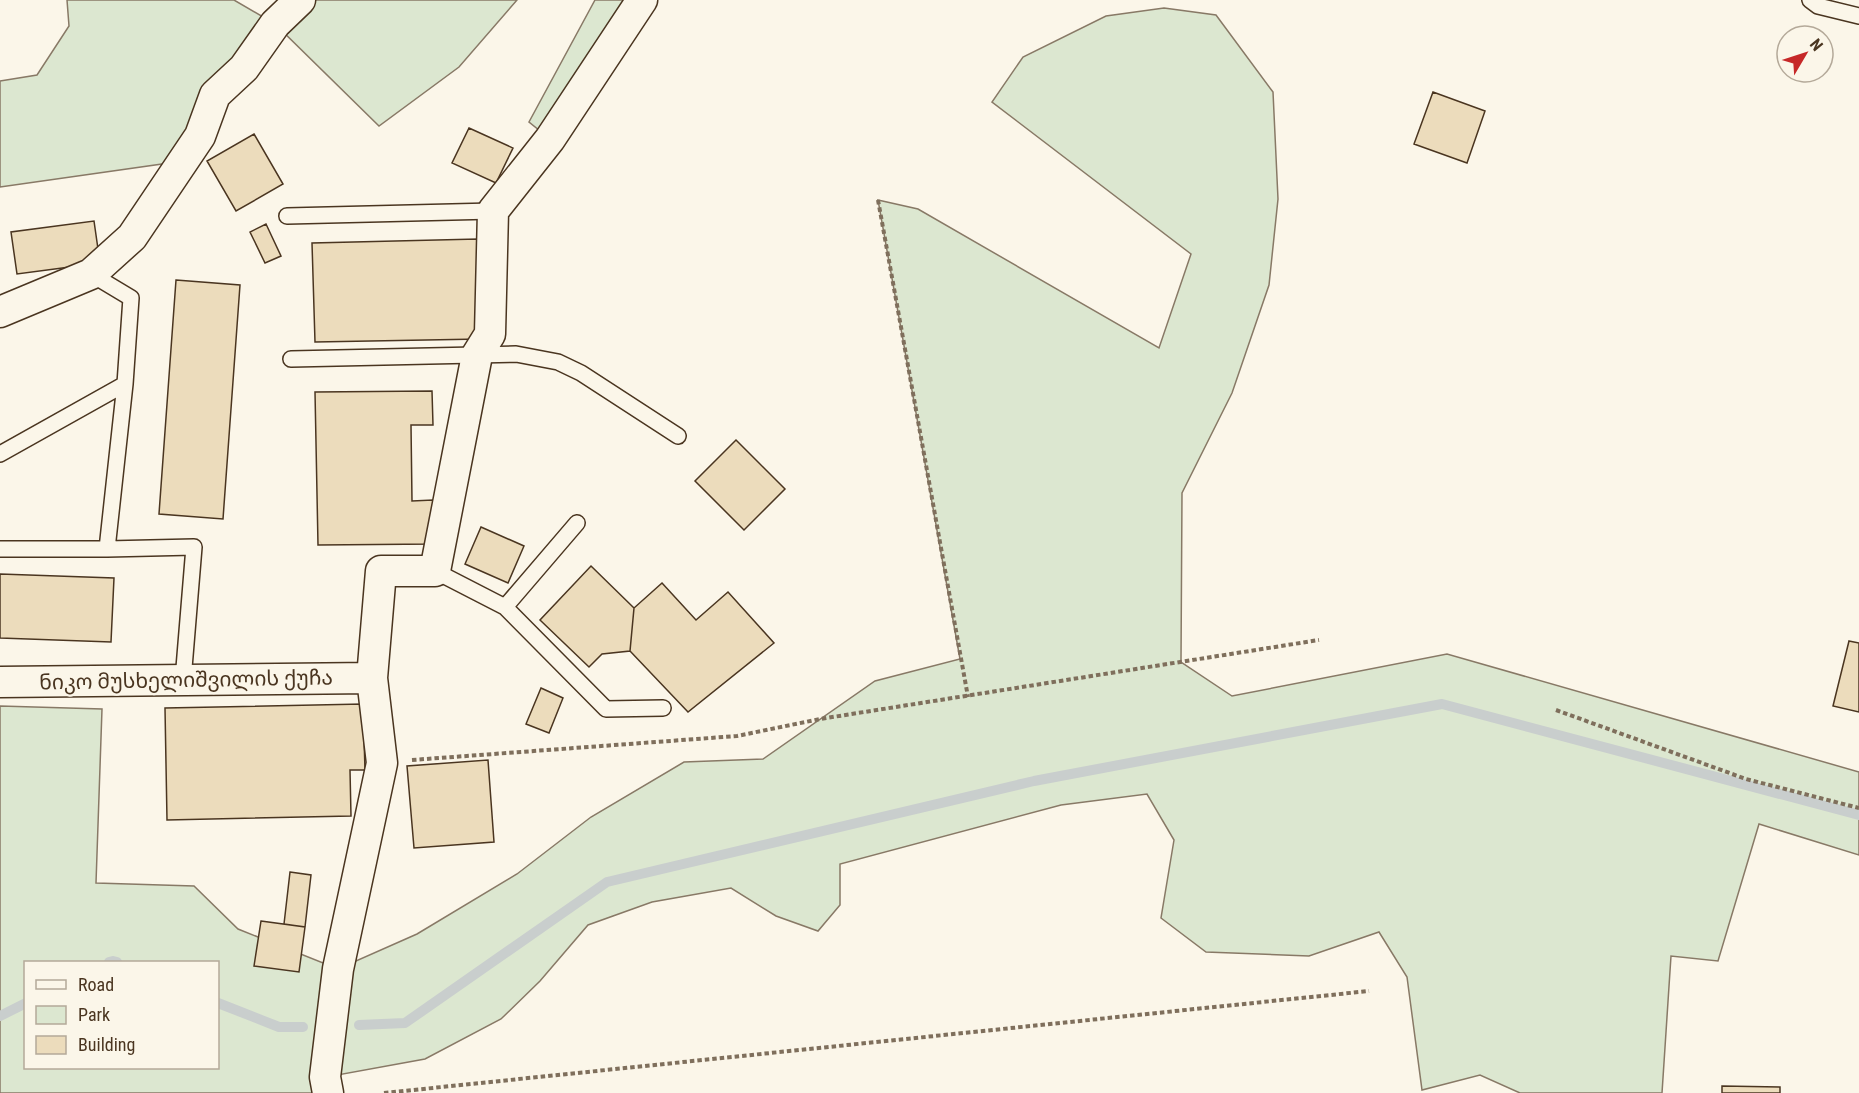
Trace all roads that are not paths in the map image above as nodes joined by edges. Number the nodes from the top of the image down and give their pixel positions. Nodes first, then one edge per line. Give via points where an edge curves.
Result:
1 (300, 0) edge
2 (642, 0) edge
3 (1810, 0) edge
4 (1859, 16) edge
5 (493, 211) junction
6 (287, 216) dead end
7 (91, 274) junction
8 (0, 312) edge
9 (477, 355) junction
10 (291, 359) dead end
11 (125, 384) junction
12 (678, 436) dead end
13 (0, 454) edge
14 (577, 523) dead end
15 (0, 549) edge
16 (106, 549) junction
17 (435, 571) junction
18 (505, 607) junction
19 (372, 678) junction
20 (183, 680) junction
21 (0, 682) edge
22 (663, 708) dead end
23 (328, 1093) edge

1 - 7 street via 275,24 244,68 215,94 200,136 132,237
2 - 5 street via 550,139
3 - 4 lane via 1818,6
5 - 6 lane
5 - 9 street via 490,334
7 - 8 street
7 - 11 lane via 131,298
9 - 10 lane
9 - 12 lane via 516,354 558,362
9 - 17 street
11 - 13 lane
11 - 16 lane
14 - 18 lane
15 - 16 lane
16 - 20 lane via 194,547
17 - 18 lane
17 - 19 street via 381,571
18 - 22 lane via 606,708
19 - 20 street, ნიკო მუსხელიშვილის ქუჩა
19 - 23 street via 382,763 338,969 325,1077
20 - 21 street, ნიკო მუსხელიშვილის ქუჩა

